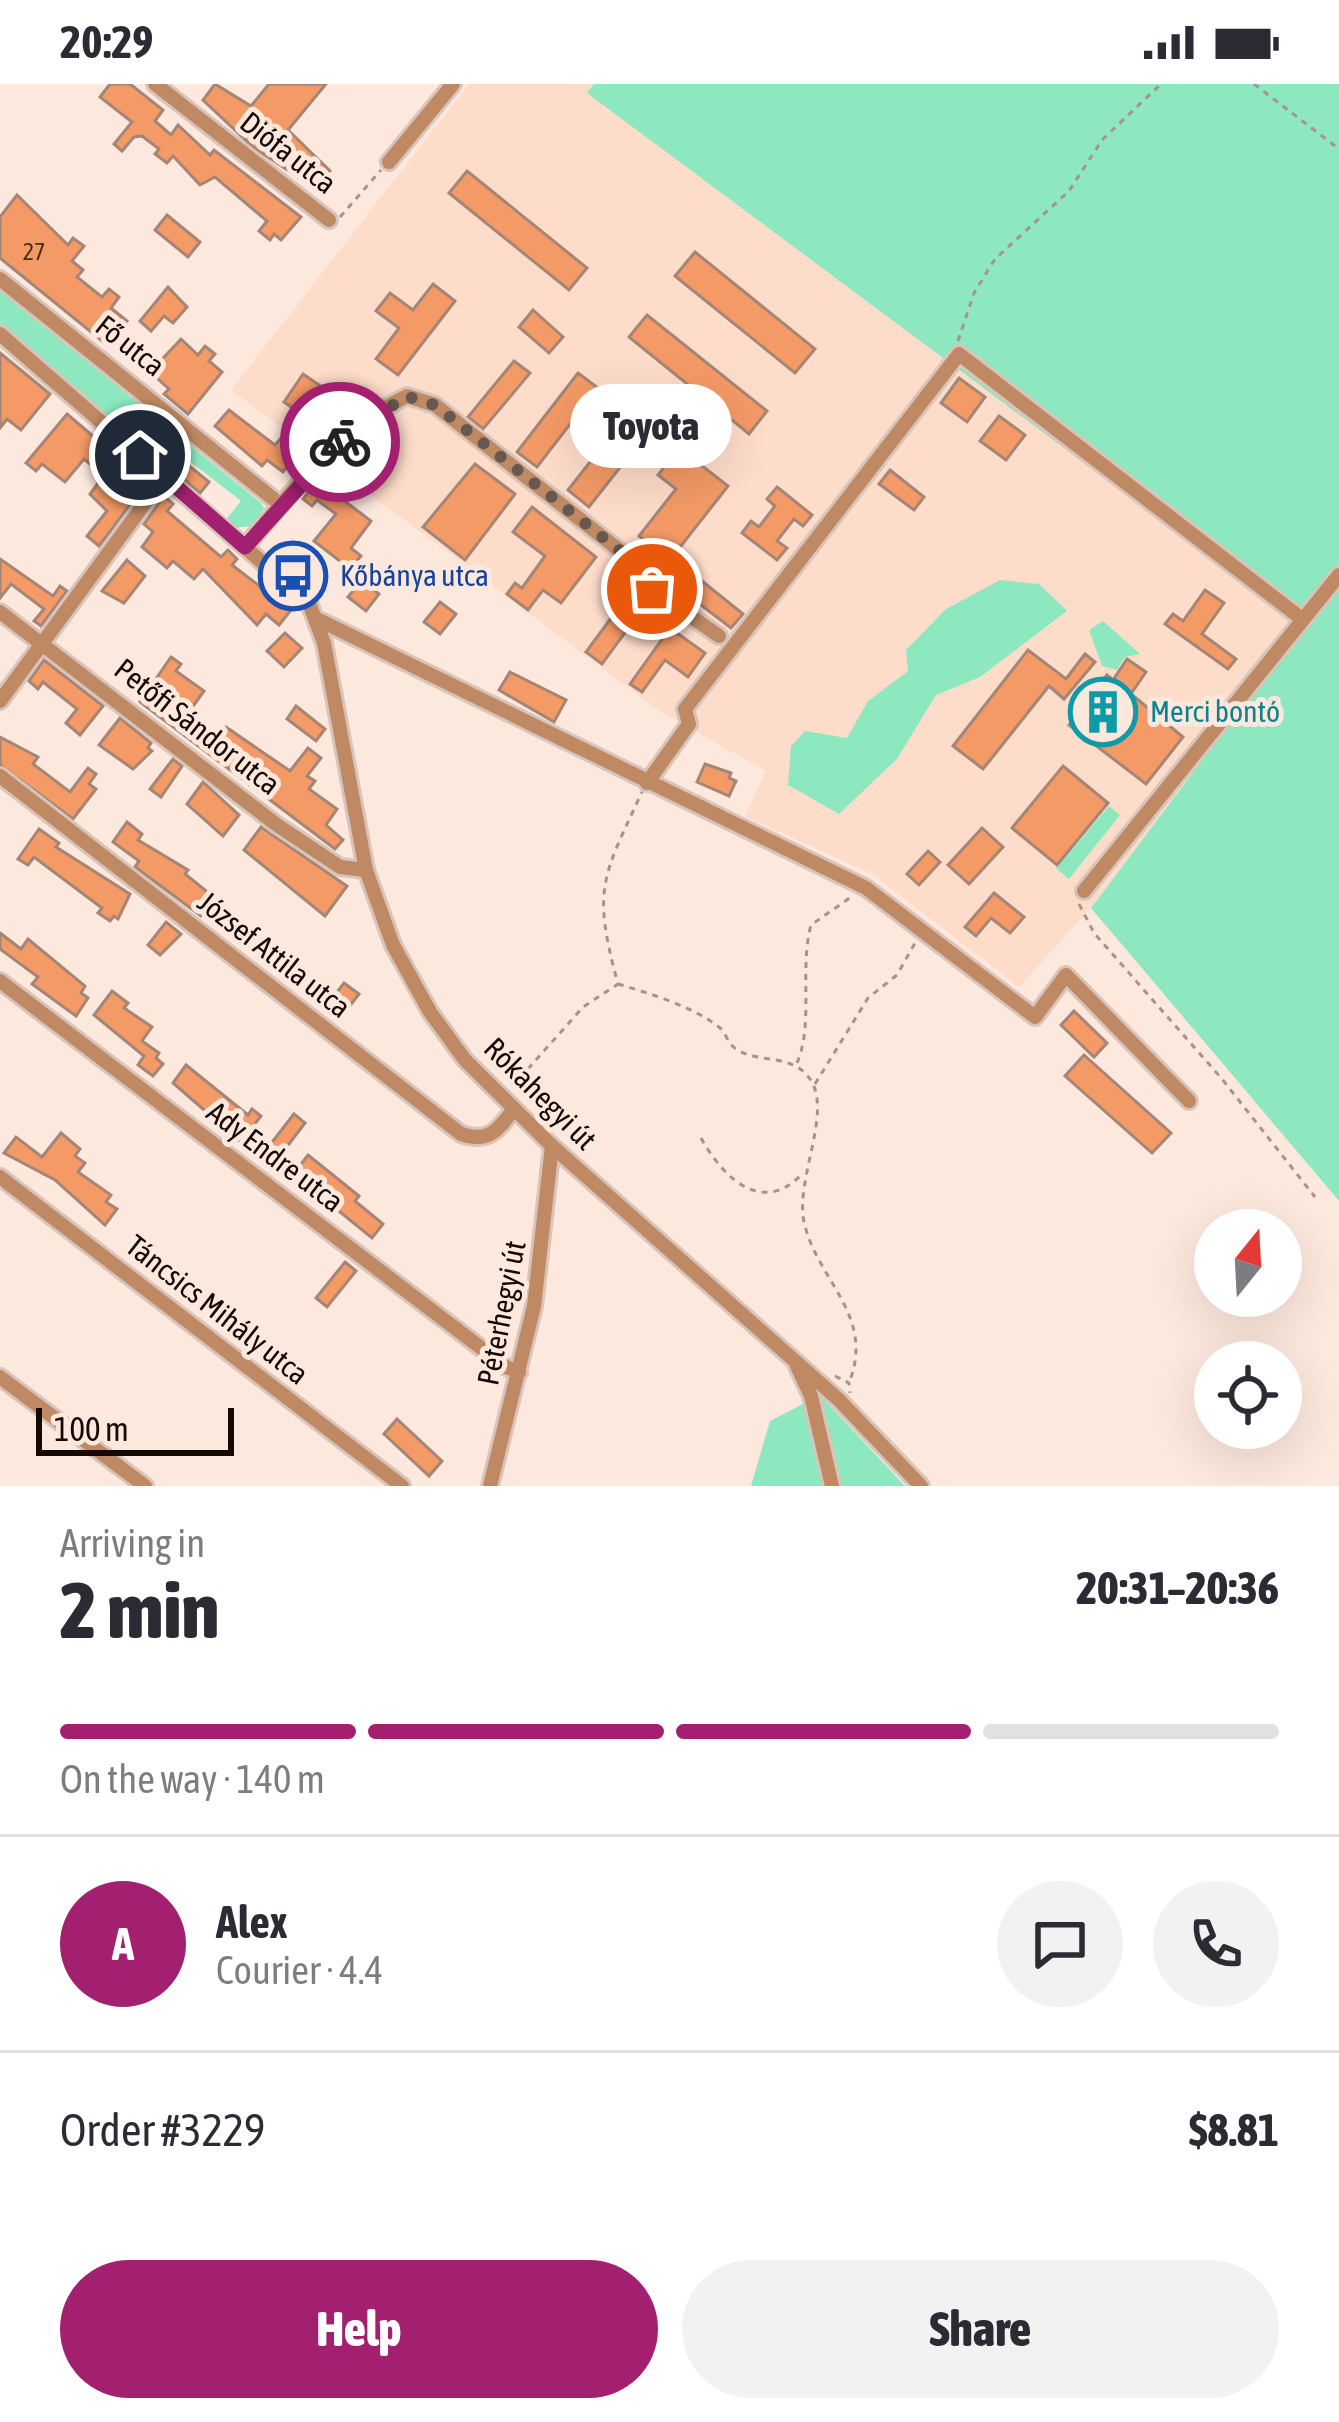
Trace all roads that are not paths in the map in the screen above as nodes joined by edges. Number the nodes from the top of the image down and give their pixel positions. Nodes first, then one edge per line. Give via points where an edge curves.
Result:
1 (155, 84) edge
2 (453, 84) edge
3 (389, 162) road end
4 (329, 220) road end
5 (0, 279) edge
6 (0, 334) edge
7 (164, 477) junction
8 (281, 505) junction
9 (245, 547) junction
10 (1339, 575) edge
11 (0, 612) edge
12 (1302, 619) junction
13 (319, 620) junction
14 (718, 636) dead end
15 (45, 642) junction
16 (0, 701) edge
17 (0, 776) edge
18 (647, 783) junction
19 (366, 870) junction
20 (1084, 892) road end
21 (0, 981) edge
22 (1189, 1101) dead end
23 (514, 1109) junction
24 (552, 1146) junction
25 (0, 1177) edge
26 (797, 1365) junction
27 (519, 1372) junction
28 (0, 1377) edge
29 (145, 1486) edge
30 (402, 1486) edge
31 (490, 1486) edge
32 (832, 1486) edge
33 (921, 1486) edge

1 - 4 street, Diófa utca
2 - 3 street
5 - 8 street, Fő utca
6 - 7 street
7 - 9 street
7 - 15 street
8 - 9 street
8 - 14 street via 321,458 406,396 435,405
9 - 13 street
10 - 12 street
11 - 15 street, Petőfi Sándor utca
12 - 18 street via 958,354 685,709 689,724
12 - 20 street
13 - 18 street
13 - 19 street, Rókahegyi út
15 - 16 street
15 - 19 street, Petőfi Sándor utca via 278,824 340,868
17 - 23 street, József Attila utca via 461,1134 494,1134
18 - 22 street via 859,885 1035,1017 1066,975
19 - 23 street, Rókahegyi út via 393,945 430,1012
21 - 27 street, Ady Endre utca
23 - 24 street, Rókahegyi út
24 - 26 street, Rókahegyi út
24 - 27 street, Péterhegyi út via 544,1245
25 - 30 street, Táncsics Mihály utca
26 - 32 street
26 - 33 street, Rókahegyi út
27 - 31 street, Péterhegyi út
28 - 29 street

